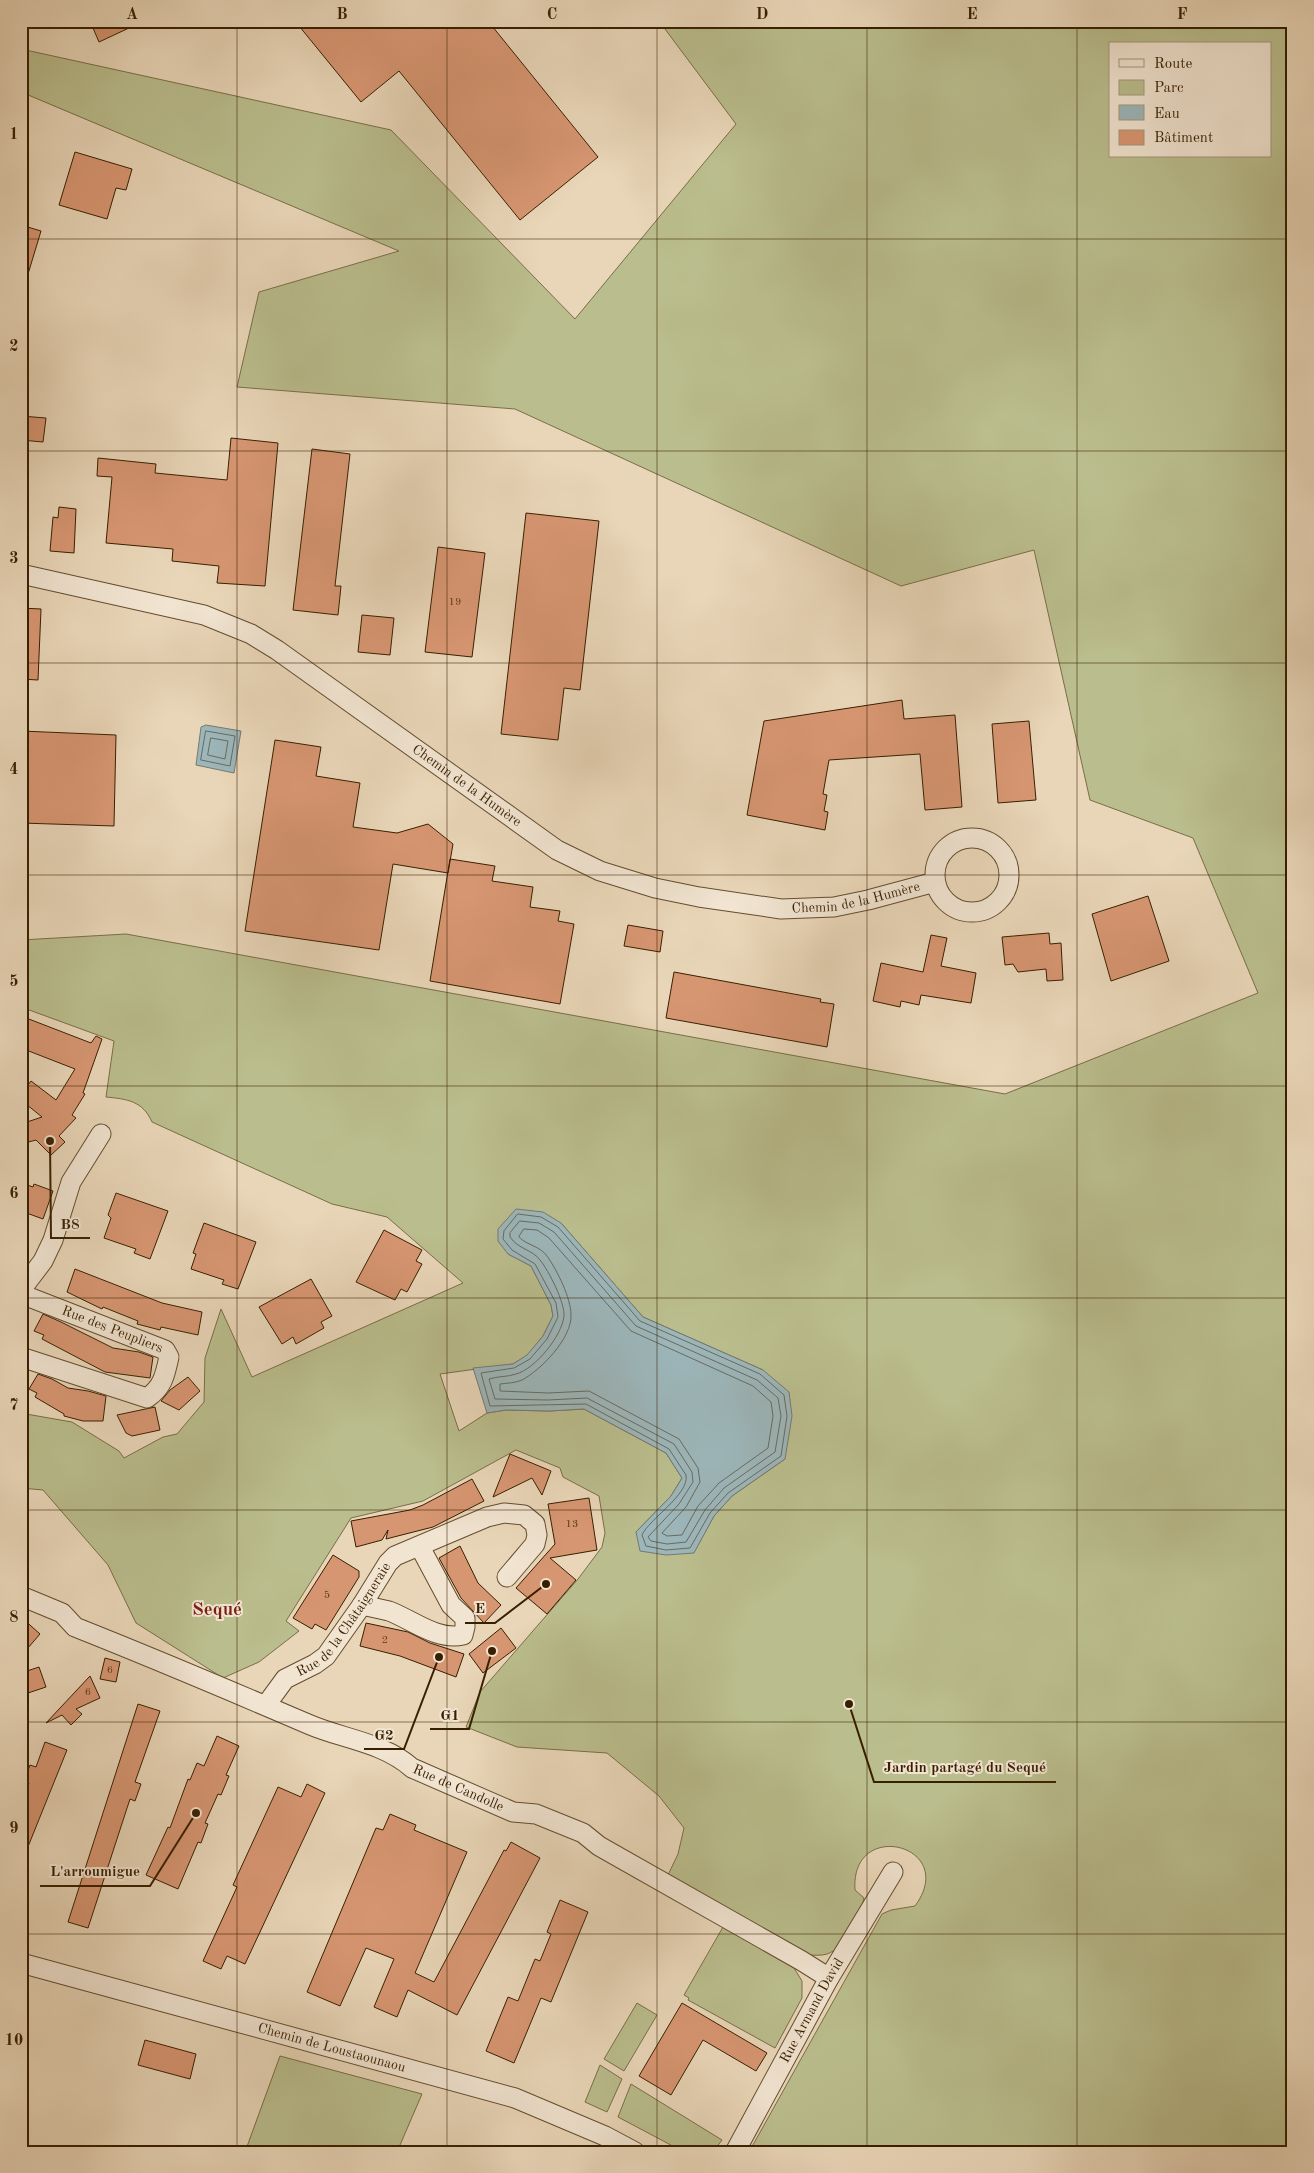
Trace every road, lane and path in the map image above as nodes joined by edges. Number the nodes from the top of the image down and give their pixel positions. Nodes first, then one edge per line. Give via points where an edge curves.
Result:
1 (21, 574) edge
2 (935, 882) dead end
3 (101, 1134) dead end
4 (21, 1292) edge
5 (21, 1358) edge
6 (420, 1547) junction
7 (507, 1577) dead end
8 (21, 1596) edge
9 (362, 1604) junction
10 (266, 1705) junction
11 (893, 1872) dead end
12 (21, 1963) edge
13 (829, 1978) junction
14 (635, 2152) edge
15 (735, 2152) edge

1 - 2 street, Chemin de la Humère via 204,615 251,634 557,850 600,871 655,888 781,909 842,905
3 - 4 street via 71,1182 44,1261
4 - 5 street, Rue des Peupliers via 165,1350 169,1357 164,1380 147,1398
6 - 7 street, Rue de la Châtaigneraie via 487,1517 504,1513 524,1515 535,1524 535,1544
6 - 9 street, Rue de la Châtaigneraie via 388,1563
6 - 9 street via 451,1604 464,1618 466,1627 463,1634 454,1637 434,1632 390,1612
8 - 10 street, Rue de Candolle via 62,1613 76,1627
9 - 10 street, Rue de la Châtaigneraie via 326,1656 285,1679
10 - 13 street, Rue de Candolle via 306,1724 355,1738 392,1754 412,1768 513,1812 536,1814 584,1834 598,1846
11 - 13 street, Rue Armand David
12 - 14 street, Chemin de Loustaounaou via 506,2096 592,2130
13 - 15 street, Rue Armand David

